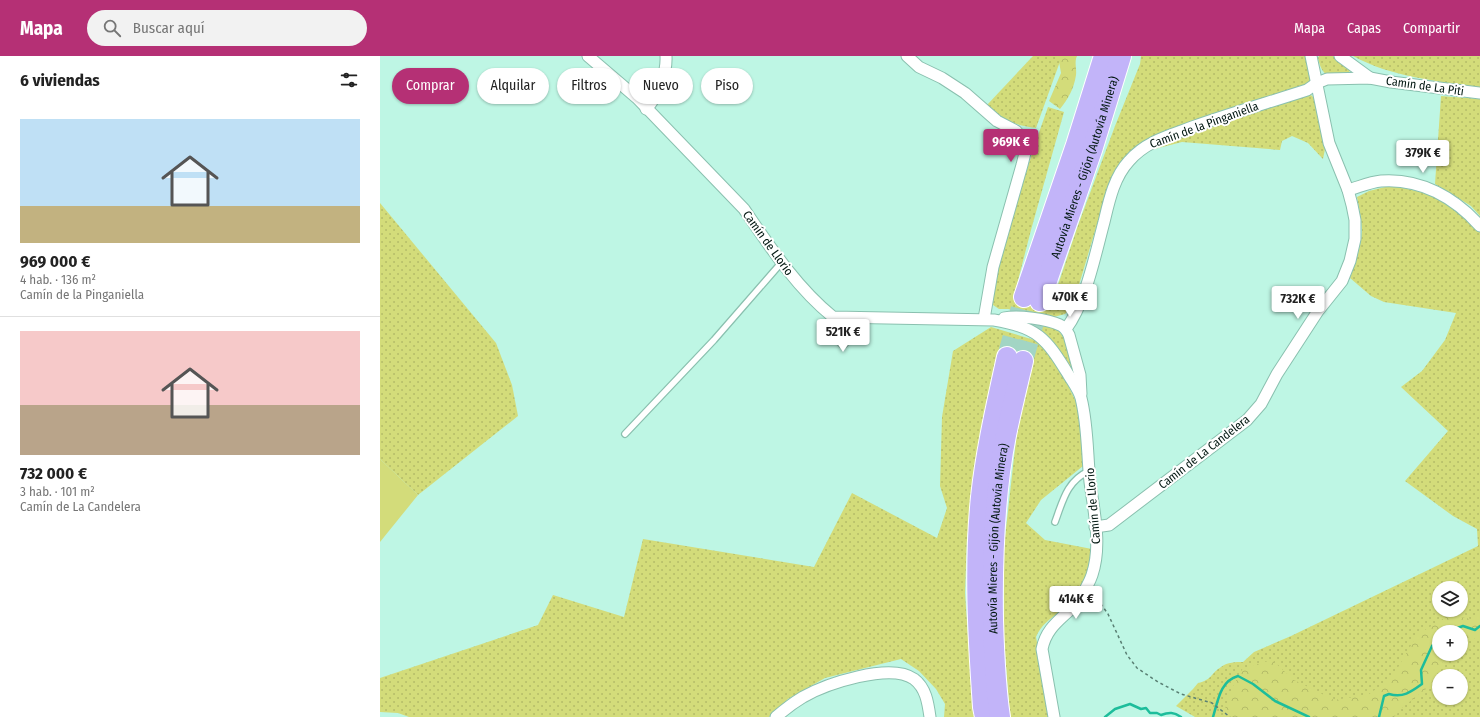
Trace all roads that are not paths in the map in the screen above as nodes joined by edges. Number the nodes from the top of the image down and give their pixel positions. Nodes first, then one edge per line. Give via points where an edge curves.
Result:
1 (588, 56) edge
2 (666, 56) edge
3 (907, 56) edge
4 (1122, 56) edge
5 (1311, 56) edge
6 (1340, 56) edge
7 (1106, 65) edge
8 (1370, 78) junction
9 (1317, 83) junction
10 (1480, 94) edge
11 (646, 109) junction
12 (1348, 190) junction
13 (1480, 226) edge
14 (782, 261) junction
15 (1032, 299) tunnel mouth
16 (833, 318) junction
17 (849, 319) junction
18 (989, 320) junction
19 (1066, 329) junction
20 (1081, 396) junction
21 (625, 434) dead end
22 (1089, 471) junction
23 (1055, 522) dead end
24 (1095, 526) junction
25 (776, 717) edge
26 (930, 717) edge
27 (985, 717) edge
28 (1000, 717) edge
29 (1054, 717) edge

1 - 11 street, Camín de Llorio via 637,98
2 - 11 street via 664,76
3 - 18 street via 919,67 965,93 997,121 1016,131 1025,141 1022,165 993,267
4 - 7 highway, Autovía Mieres - Gijón (Autovía Minera)
5 - 9 street, Camín de La Candelera
6 - 8 street, Camín de La Piti
7 - 15 highway, Autovía Mieres - Gijón (Autovía Minera)
8 - 9 street, Camín de La Piti via 1327,79
8 - 10 street, Camín de La Piti
9 - 12 street, Camín de La Candelera via 1329,143
9 - 19 street, Camín de la Pinganiella via 1307,90 1220,117 1154,141 1140,149 1116,180 1089,277
11 - 14 street, Camín de Llorio via 735,199
12 - 13 street via 1381,181 1400,181 1422,186 1451,200
12 - 24 street, Camín de La Candelera via 1355,220 1355,239 1342,281 1318,311 1277,374 1261,404 1247,420 1109,524
14 - 16 street, Camín de Llorio via 815,302
14 - 21 lane via 714,340
16 - 17 street, Camín de Llorio
16 - 17 street via 833,329 843,342 850,332
17 - 18 street, Camín de Llorio
18 - 19 street, Camín de Llorio via 1012,316 1042,320
18 - 20 street, Camín de Llorio via 1011,323 1037,334 1052,348
19 - 20 street, Camín de Llorio via 1080,375
20 - 22 street, Camín de Llorio via 1087,432
22 - 23 lane via 1071,483
22 - 24 street, Camín de Llorio
24 - 29 street, Camín de Llorio via 1096,559 1087,586 1079,599 1044,638 1042,650
25 - 26 street via 802,697 822,688 847,680 891,672 906,674 922,687
27 - 28 highway, Autovía Mieres - Gijón (Autovía Minera) via 978,640 977,566 981,498 990,434 1015,359 992,565 996,694

